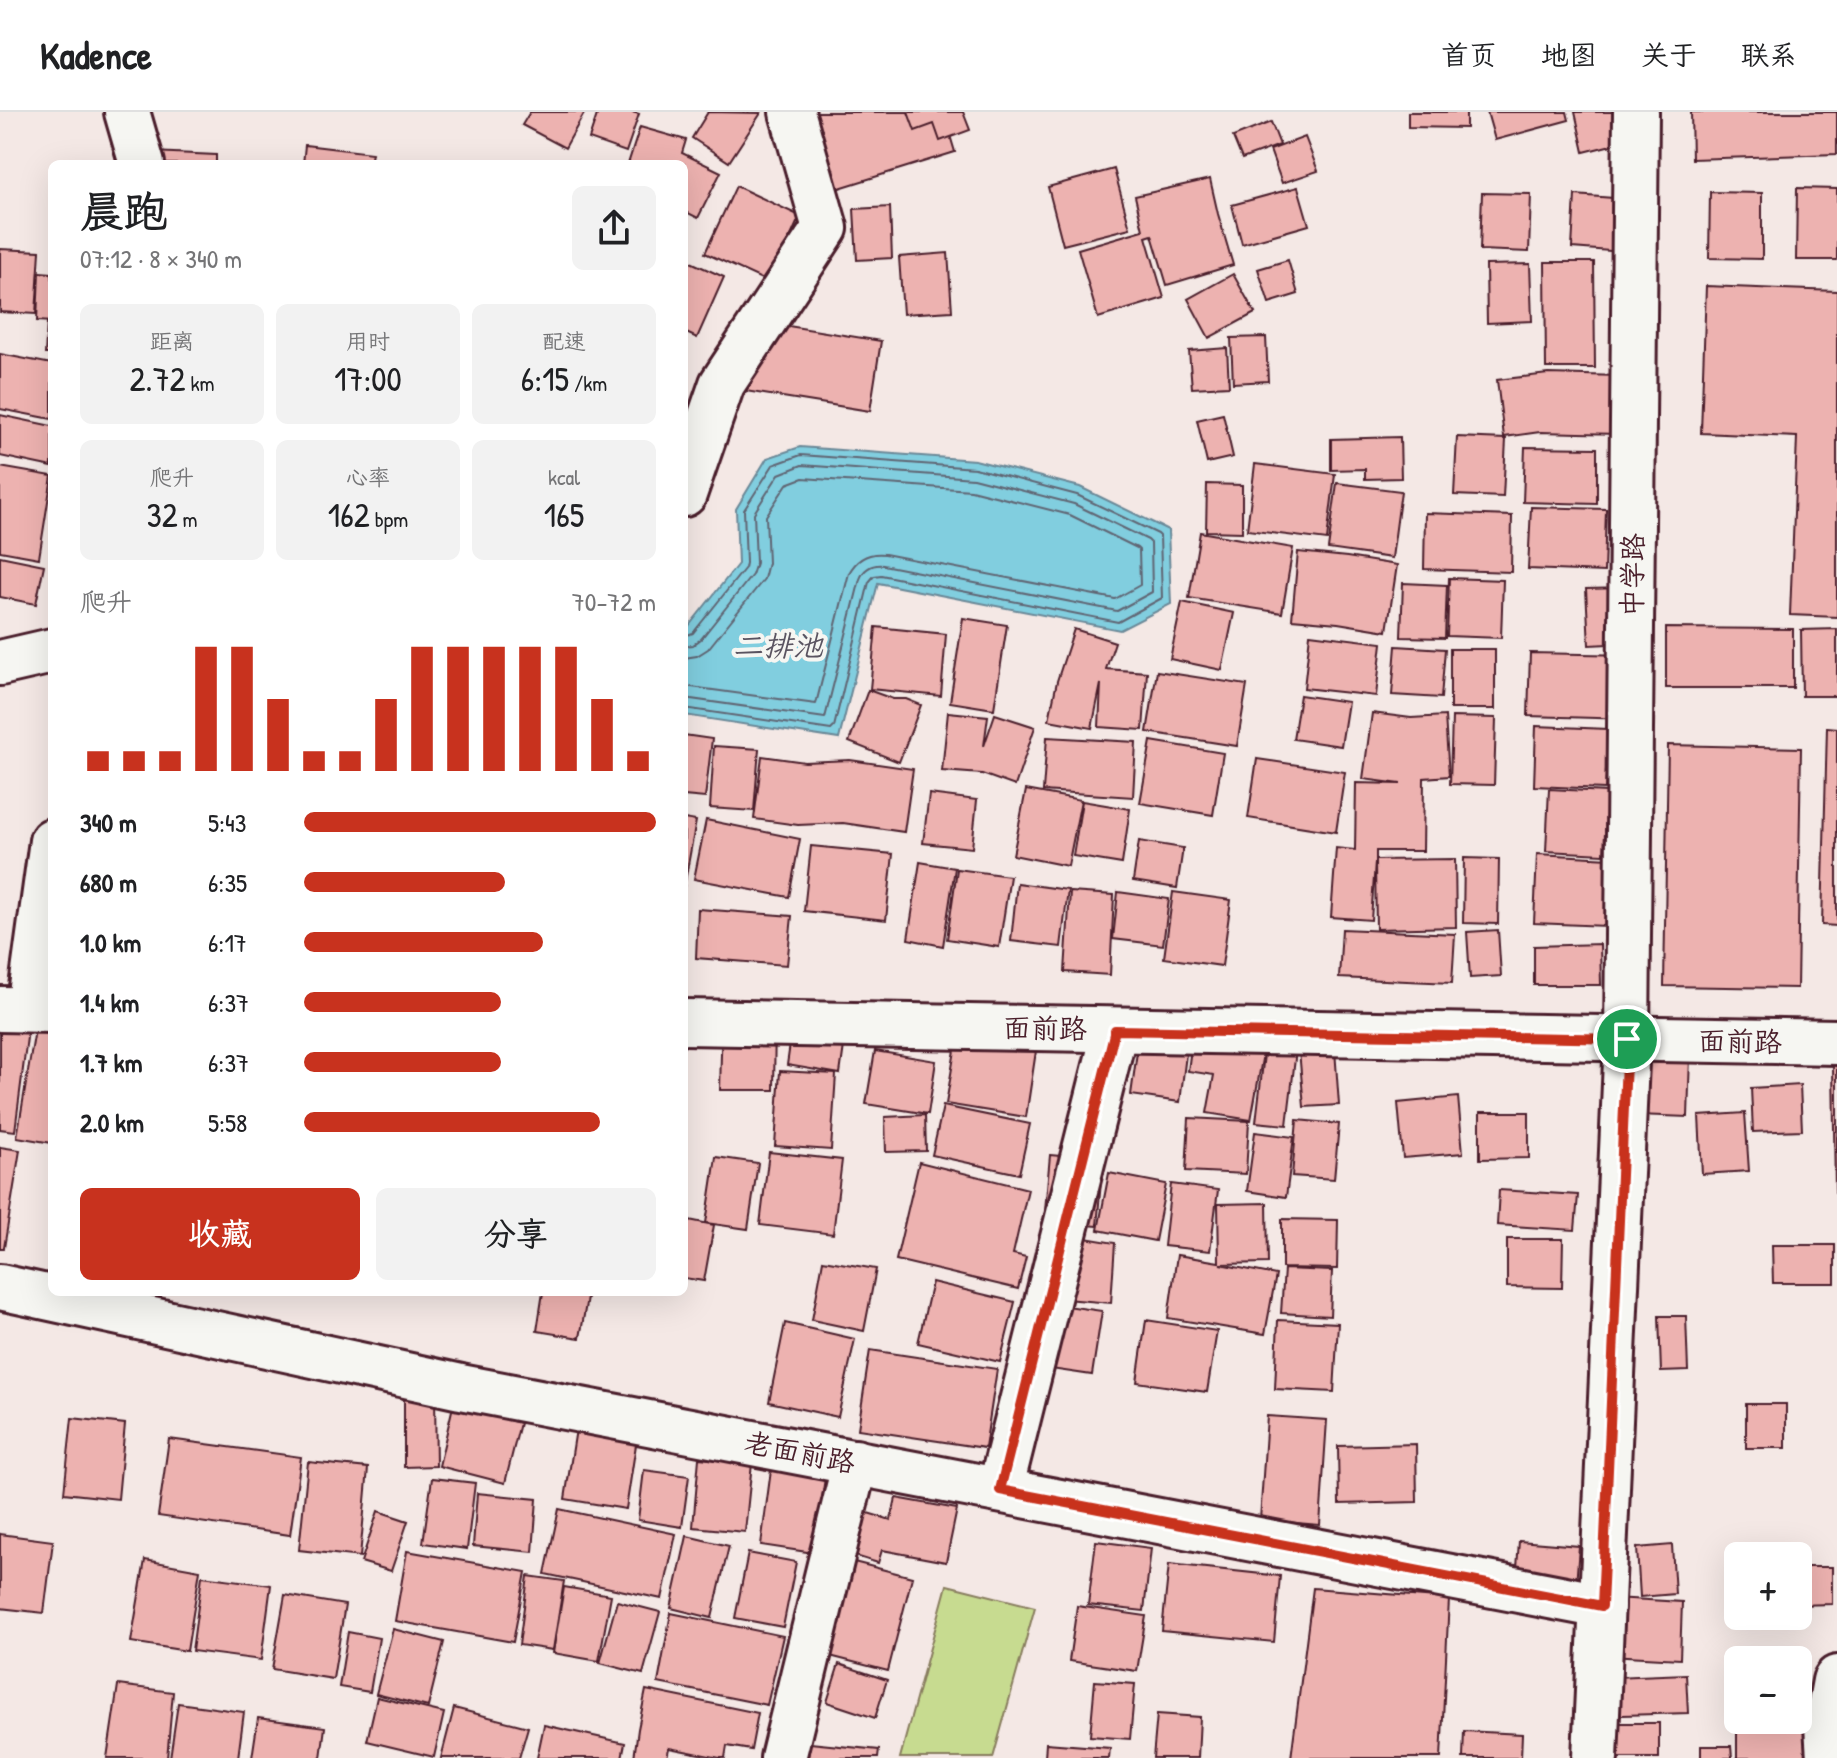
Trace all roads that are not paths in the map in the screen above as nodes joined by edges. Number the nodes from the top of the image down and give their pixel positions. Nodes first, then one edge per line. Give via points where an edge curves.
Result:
1 (127, 112) edge
2 (792, 112) edge
3 (1636, 112) edge
4 (141, 160) edge
5 (688, 482) edge
6 (48, 652) edge
7 (0, 663) edge
8 (48, 868) edge
9 (27, 1009) edge
10 (688, 1022) edge
11 (1115, 1030) junction
12 (1627, 1039) junction
13 (1837, 1042) edge
14 (0, 1287) edge
15 (855, 1462) junction
16 (1000, 1490) junction
17 (1602, 1606) junction
18 (1837, 1678) edge
19 (783, 1758) edge
20 (1595, 1758) edge
21 (1829, 1758) edge

1 - 4 street
2 - 5 street via 825,228 722,384
3 - 12 street, 中学路
6 - 7 street
8 - 9 street
10 - 11 street, 面前路
11 - 12 street, 面前路
11 - 16 street
12 - 13 street, 面前路
12 - 17 street, 中学路
14 - 15 street, 老面前路 via 461,1387
15 - 16 street, 老面前路
15 - 19 street
16 - 17 street, 老面前路
17 - 20 street, 中学路
18 - 21 street via 1827,1725

